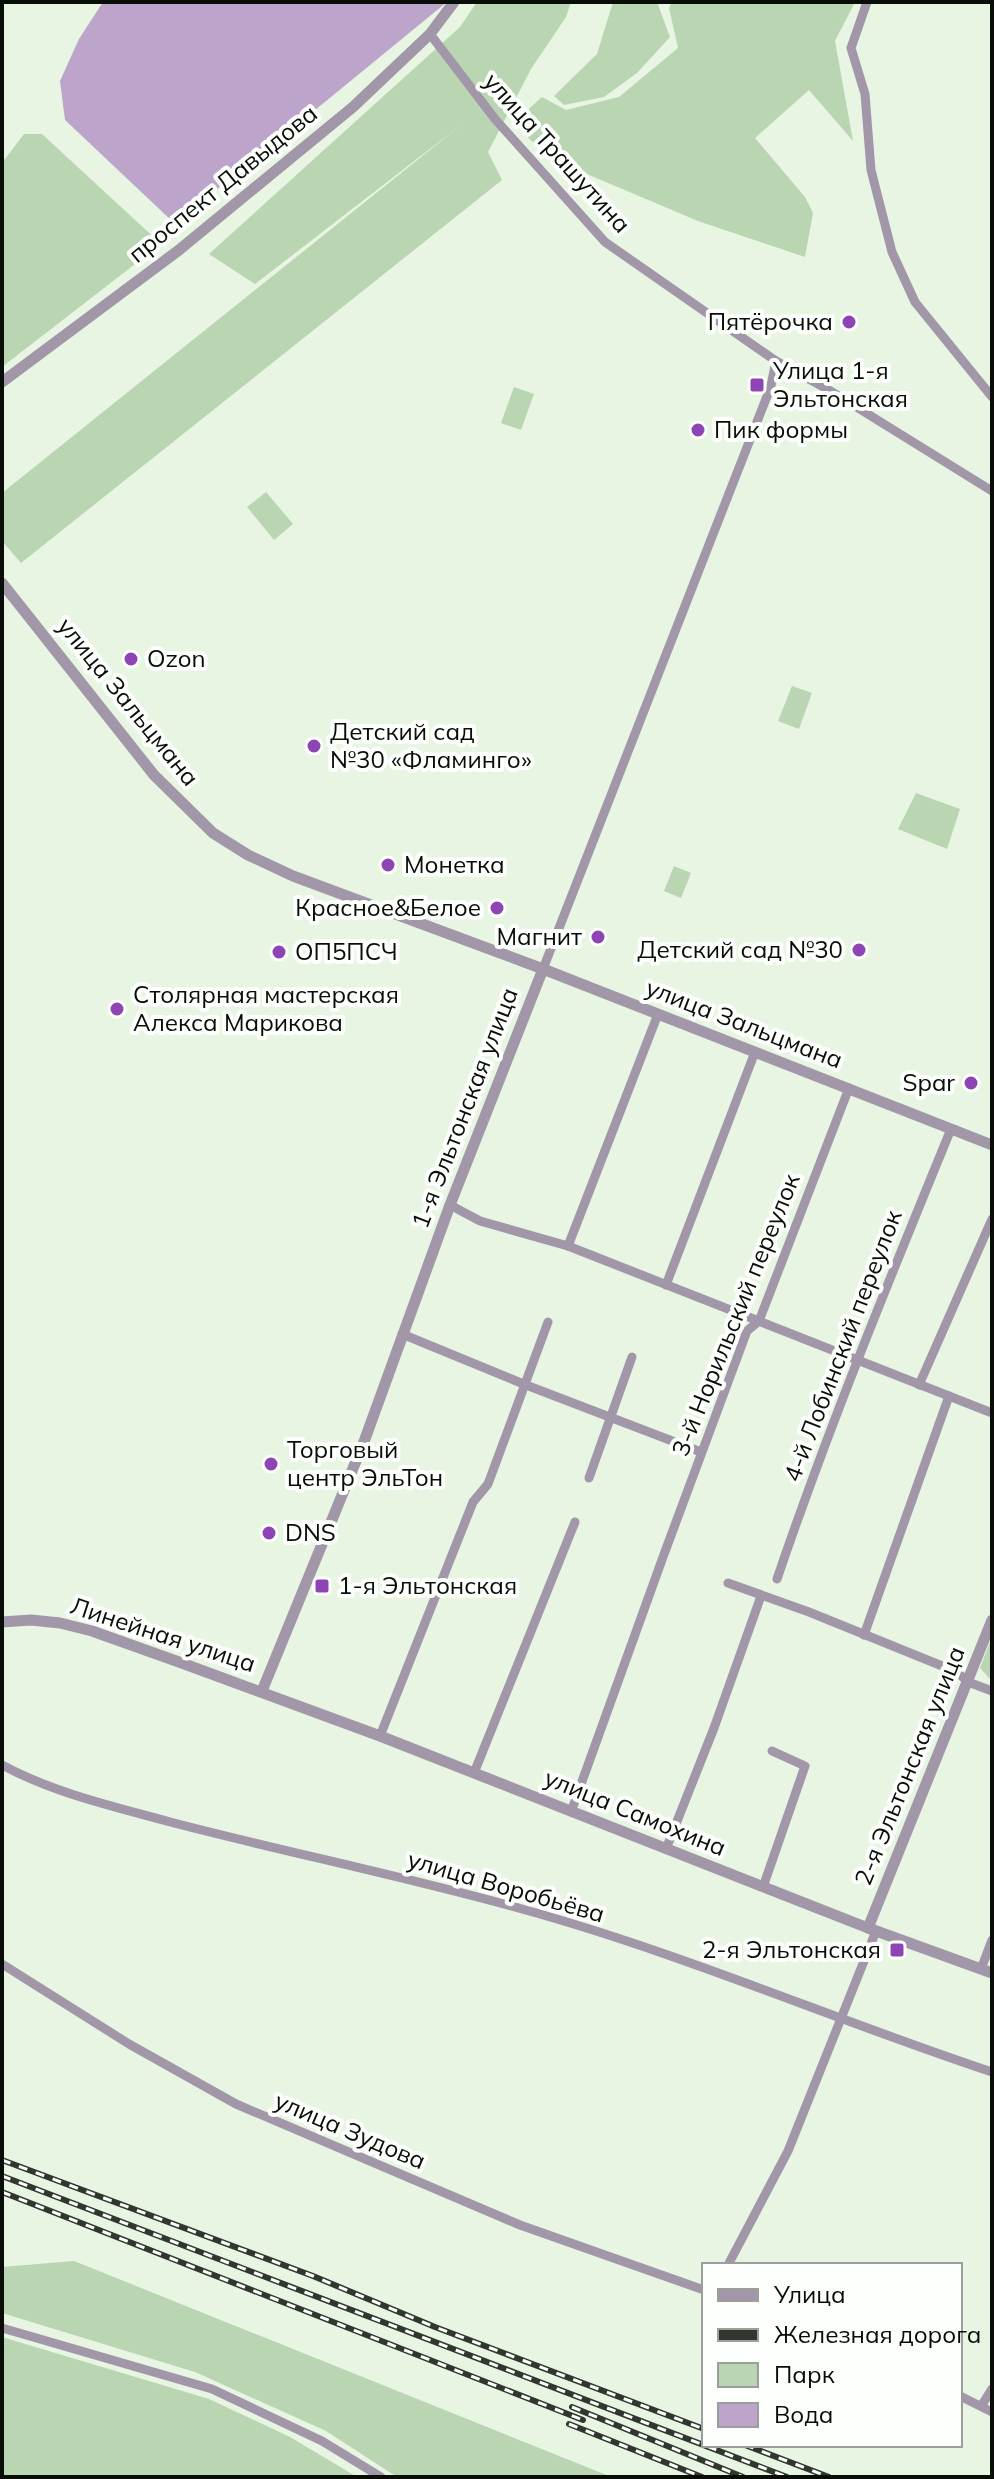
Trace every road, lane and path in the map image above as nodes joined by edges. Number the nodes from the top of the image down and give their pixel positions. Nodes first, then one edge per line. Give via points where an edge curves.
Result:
1 (454, 2) edge
2 (867, 2) edge
3 (430, 34) junction
4 (776, 361) junction
5 (2, 382) edge
6 (992, 397) edge
7 (992, 491) edge
8 (2, 583) edge
9 (543, 969) junction
10 (658, 1014) junction
11 (755, 1052) junction
12 (849, 1088) junction
13 (951, 1129) junction
14 (992, 1145) edge
15 (450, 1205) junction
16 (992, 1219) edge
17 (568, 1246) junction
18 (666, 1285) junction
19 (759, 1321) junction
20 (548, 1322) dead end
21 (402, 1334) junction
22 (632, 1357) dead end
23 (856, 1360) junction
24 (526, 1385) junction
25 (919, 1385) junction
26 (949, 1396) junction
27 (992, 1413) edge
28 (611, 1419) junction
29 (701, 1452) junction
30 (589, 1478) dead end
31 (575, 1522) dead end
32 (777, 1579) dead end
33 (728, 1583) dead end
34 (761, 1596) junction
35 (992, 1620) edge
36 (2, 1622) edge
37 (864, 1635) junction
38 (968, 1682) junction
39 (262, 1691) junction
40 (992, 1691) edge
41 (380, 1736) junction
42 (772, 1751) dead end
43 (2, 1765) edge
44 (474, 1773) junction
45 (571, 1812) junction
46 (666, 1849) junction
47 (763, 1887) junction
48 (872, 1930) junction
49 (992, 1940) edge
50 (2, 1964) edge
51 (986, 1971) edge
52 (841, 2020) junction
53 (992, 2072) edge
54 (729, 2263) edge
55 (702, 2289) edge
56 (2, 2328) edge
57 (992, 2389) edge
58 (962, 2397) edge
59 (982, 2405) junction
60 (992, 2412) edge
61 (381, 2477) edge

1 - 3 street, проспект Давыдова
2 - 6 street via 851,48 865,94 871,170 892,252 915,302
3 - 4 street, улица Трашутина via 495,119 605,242
3 - 5 street, проспект Давыдова via 353,107 179,250
4 - 7 street, улица Трашутина
4 - 9 street, 1-я Эльтонская улица via 770,390
8 - 9 street, улица Зальцмана via 154,775 213,833 293,876
9 - 10 street, улица Зальцмана
9 - 15 street, 1-я Эльтонская улица
10 - 11 street, улица Зальцмана
10 - 17 street
11 - 12 street, улица Зальцмана
11 - 18 street
12 - 13 street, улица Зальцмана
12 - 19 street, 3-й Норильский переулок
13 - 14 street, улица Зальцмана
13 - 23 street, 4-й Лобинский переулок
15 - 17 street via 480,1221
15 - 21 street, 1-я Эльтонская улица
16 - 25 street
17 - 18 street
18 - 19 street
19 - 23 street
19 - 29 street, 3-й Норильский переулок via 747,1331
20 - 24 street
21 - 24 street
21 - 39 street, 1-я Эльтонская улица
22 - 28 street
23 - 25 street
23 - 32 street, 4-й Лобинский переулок
24 - 28 street
24 - 41 street via 488,1484 473,1502
25 - 26 street
26 - 27 street
26 - 37 street
28 - 29 street
28 - 30 street
29 - 45 street, 3-й Норильский переулок
31 - 44 street
33 - 34 street
34 - 37 street
34 - 46 street
35 - 38 street, 2-я Эльтонская улица
36 - 39 street, Линейная улица via 31,1620 92,1631
37 - 38 street via 957,1672
38 - 40 street
38 - 48 street, 2-я Эльтонская улица
39 - 41 street, улица Самохина
41 - 44 street, улица Самохина
42 - 47 street via 805,1766
43 - 52 street, улица Воробьёва via 106,1804 523,1909 676,1957
44 - 45 street, улица Самохина
45 - 46 street, улица Самохина
46 - 47 street, улица Самохина
47 - 48 street, улица Самохина
48 - 51 street, улица Самохина
48 - 52 street
49 - 51 street
50 - 55 street, улица Зудова via 236,2104 520,2225
52 - 53 street, улица Воробьёва
52 - 54 street via 788,2151
56 - 61 street via 212,2389 322,2441
57 - 59 street
58 - 59 street
59 - 60 street

